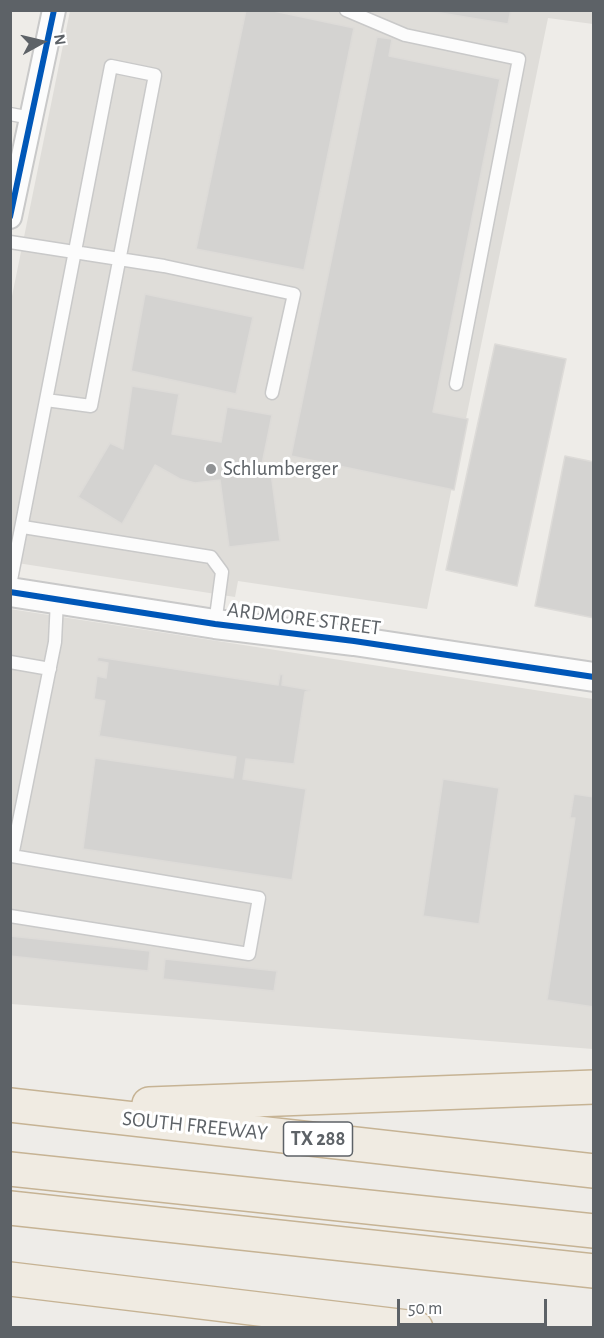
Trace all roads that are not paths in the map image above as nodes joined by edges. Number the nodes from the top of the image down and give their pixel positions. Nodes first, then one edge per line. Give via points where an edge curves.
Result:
1 (54, 10) edge
2 (346, 10) edge
3 (21, 116) edge
4 (10, 217) edge
5 (10, 242) edge
6 (75, 251) junction
7 (120, 258) junction
8 (456, 384) dead end
9 (272, 393) dead end
10 (46, 400) junction
11 (23, 527) junction
12 (10, 585) edge
13 (10, 591) edge
14 (57, 598) junction
15 (215, 624) junction
16 (10, 662) edge
17 (50, 669) junction
18 (594, 677) edge
19 (11, 856) edge
20 (10, 916) edge
21 (594, 1087) edge
22 (26, 1107) edge
23 (10, 1168) edge
24 (594, 1171) edge
25 (10, 1208) edge
26 (490, 1219) junction
27 (594, 1223) edge
28 (594, 1231) edge
29 (485, 1259) junction
30 (594, 1271) edge
31 (594, 1276) edge
32 (17, 1279) edge
33 (248, 1328) edge
34 (416, 1328) edge

1 - 3 street
2 - 8 lane via 405,35 519,59
3 - 4 street
5 - 6 lane
6 - 7 lane
6 - 7 lane via 111,66 155,75
6 - 10 lane
7 - 9 lane via 294,294
7 - 10 lane via 91,406
10 - 11 lane
11 - 12 lane
11 - 15 lane via 211,557 222,572
13 - 14 street, ARDMORE STREET
14 - 15 street, ARDMORE STREET
14 - 17 lane
15 - 18 street, ARDMORE STREET
16 - 17 lane
17 - 19 lane
19 - 20 lane via 259,898 249,954
21 - 22 highway
22 - 24 highway, SOUTH FREEWAY / TX 288
23 - 26 highway
25 - 29 highway
26 - 27 highway
26 - 28 highway
29 - 30 highway
29 - 31 highway
32 - 33 highway
32 - 34 highway

